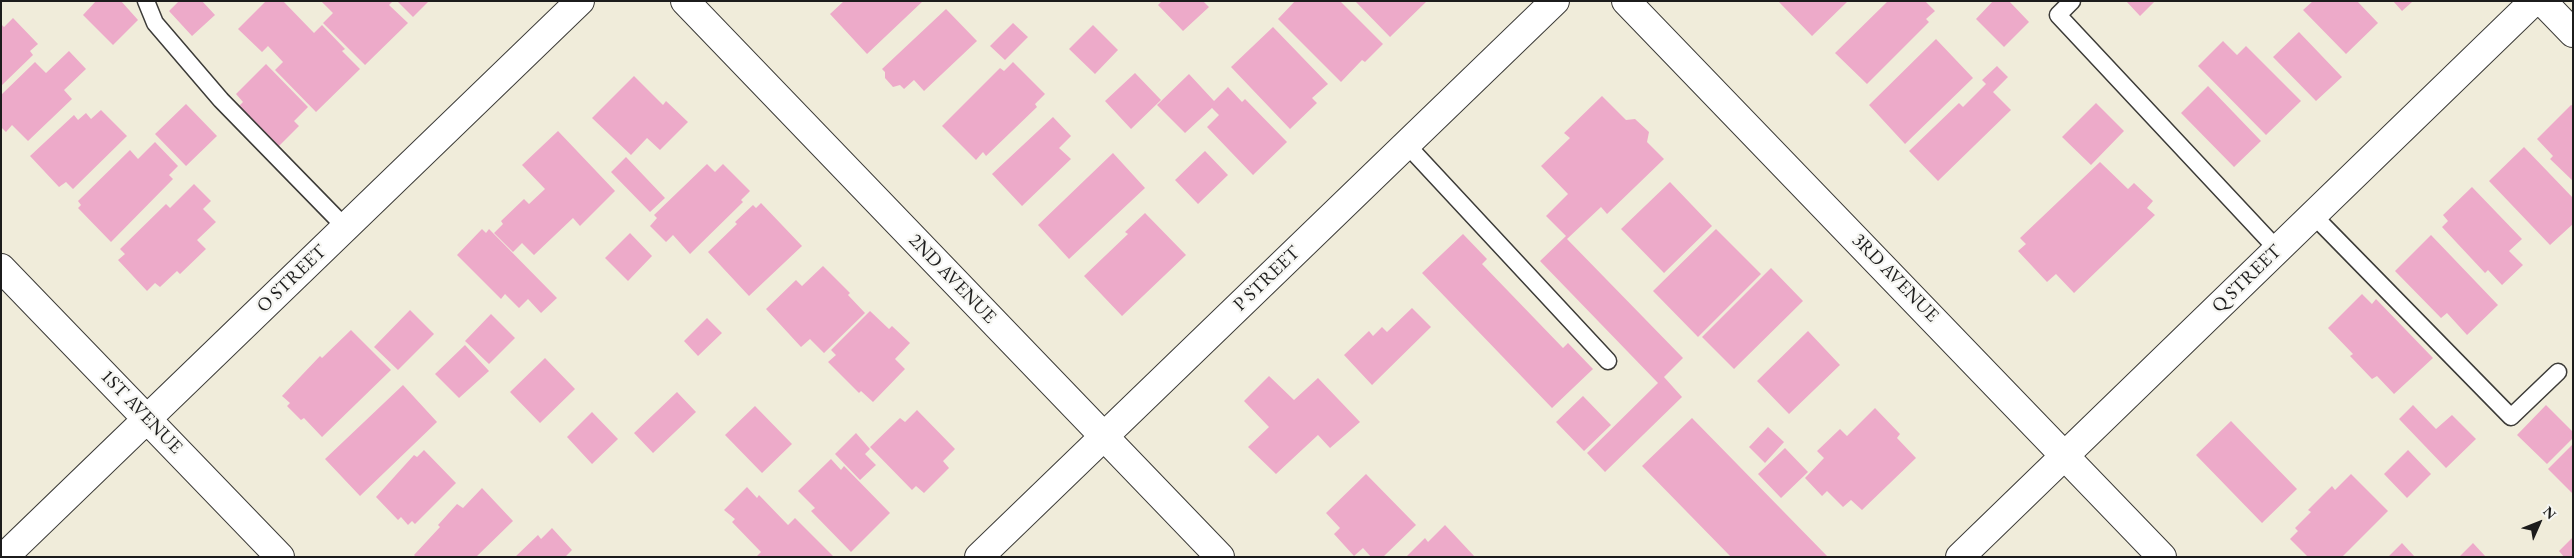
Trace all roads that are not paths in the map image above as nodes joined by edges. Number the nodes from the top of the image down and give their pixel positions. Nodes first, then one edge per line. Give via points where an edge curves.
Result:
1 (146, 1) edge
2 (580, 1) edge
3 (685, 1) edge
4 (1555, 1) edge
5 (1626, 1) edge
6 (2072, 1) edge
7 (2534, 1) edge
8 (2542, 1) edge
9 (2573, 33) edge
10 (1407, 145) junction
11 (2314, 216) junction
12 (345, 227) junction
13 (2277, 249) junction
14 (1, 268) edge
15 (1608, 361) dead end
16 (2558, 372) dead end
17 (147, 420) junction
18 (1103, 437) junction
19 (2065, 455) junction
20 (4, 557) edge
21 (280, 557) edge
22 (979, 557) edge
23 (1220, 557) edge
24 (1960, 557) edge
25 (2162, 557) edge

1 - 12 lane via 155,23 220,100
2 - 12 street, O STREET
3 - 18 street, 2ND AVENUE
4 - 10 street, P STREET
5 - 19 street, 3RD AVENUE
6 - 13 lane via 2058,15
7 - 11 street, Q STREET
8 - 9 street
10 - 15 lane
10 - 18 street, P STREET
11 - 13 street, Q STREET
11 - 16 lane via 2511,416
12 - 17 street, O STREET
13 - 19 street, Q STREET
14 - 17 street, 1ST AVENUE
17 - 20 street, O STREET
17 - 21 street, 1ST AVENUE
18 - 22 street, P STREET
18 - 23 street, 2ND AVENUE
19 - 24 street, Q STREET
19 - 25 street, 3RD AVENUE

